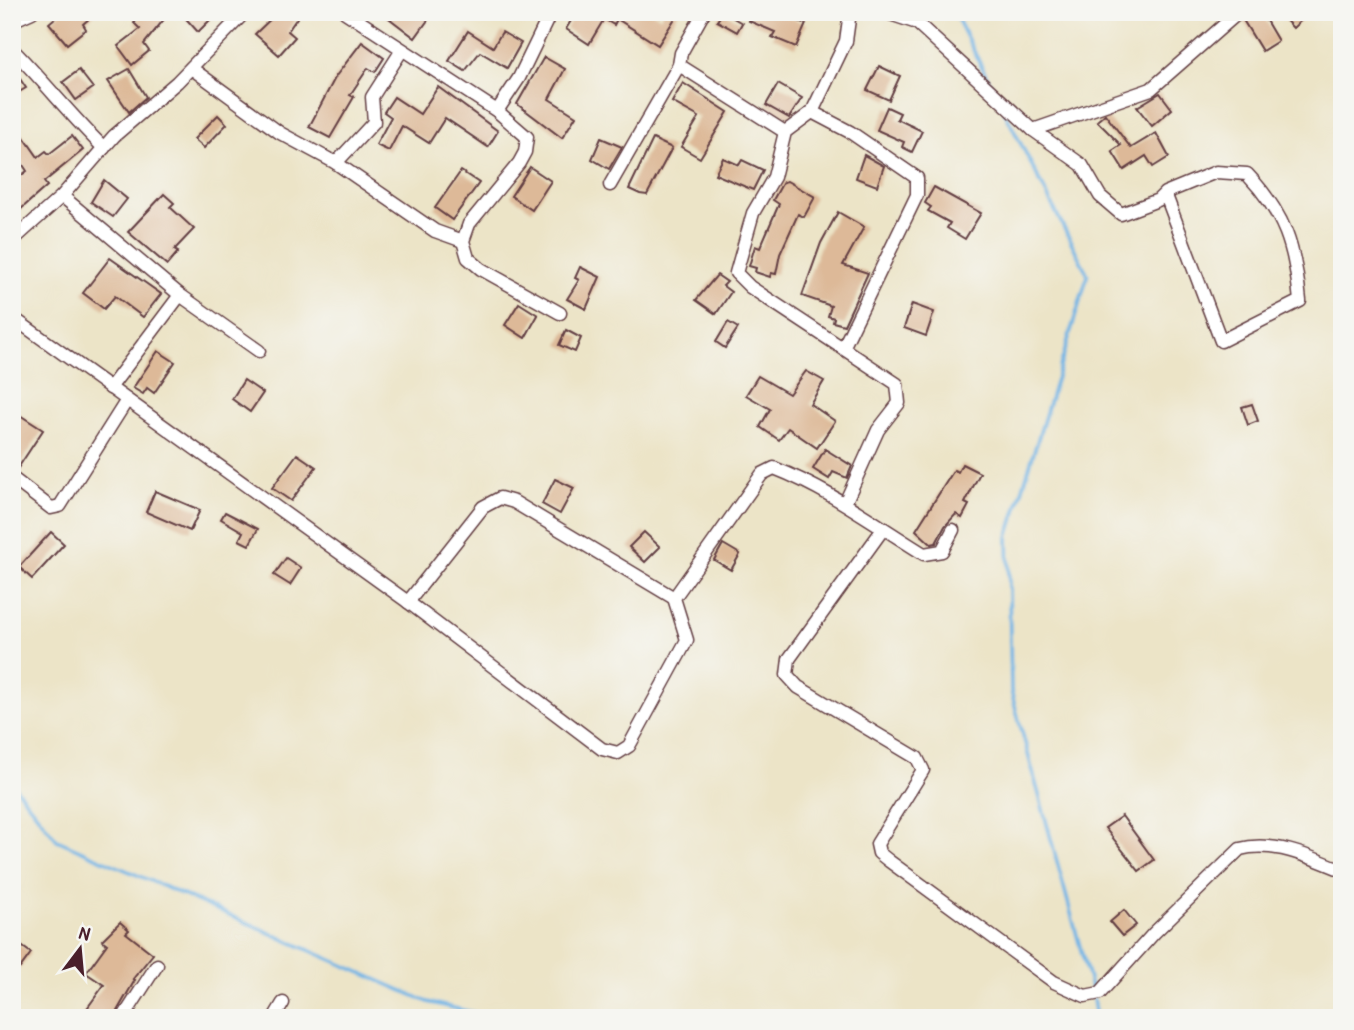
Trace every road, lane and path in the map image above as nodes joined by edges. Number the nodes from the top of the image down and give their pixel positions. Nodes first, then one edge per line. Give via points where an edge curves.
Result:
1 (32, 12) edge
2 (245, 12) edge
3 (345, 12) edge
4 (551, 12) edge
5 (704, 12) edge
6 (850, 12) edge
7 (884, 12) edge
8 (1239, 12) edge
9 (12, 21) edge
10 (12, 49) edge
11 (402, 50) junction
12 (679, 65) junction
13 (191, 68) junction
14 (497, 111) junction
15 (812, 112) junction
16 (1033, 130) junction
17 (785, 132) junction
18 (104, 148) junction
19 (336, 163) junction
20 (610, 185) dead end
21 (1165, 193) junction
22 (62, 196) junction
23 (12, 241) edge
24 (463, 241) junction
25 (180, 295) junction
26 (560, 313) dead end
27 (12, 317) edge
28 (843, 348) junction
29 (259, 351) dead end
30 (110, 388) junction
31 (127, 400) junction
32 (12, 478) edge
33 (845, 503) junction
34 (883, 529) junction
35 (953, 530) dead end
36 (674, 598) junction
37 (408, 602) junction
38 (1342, 870) edge
39 (157, 965) dead end
40 (283, 1003) dead end
41 (124, 1018) edge
42 (274, 1018) edge

1 - 9 street
2 - 13 street
3 - 11 street
4 - 14 street via 519,78
5 - 12 street
6 - 15 street via 845,41
7 - 16 street via 916,23
8 - 16 street via 1151,89
10 - 18 street
11 - 14 street
11 - 19 street via 373,97 374,122
12 - 17 street
12 - 20 street
13 - 18 street
13 - 19 street via 280,134
14 - 24 street via 527,137 525,152 469,223
15 - 17 street
15 - 28 street via 917,178 917,195
16 - 21 street via 1082,165 1100,196 1121,214
17 - 28 street via 774,177 753,213 736,273
18 - 22 street
19 - 24 street via 435,231
21 - 21 street via 1222,341 1300,301 1296,257 1271,200 1247,174 1216,172
22 - 23 street
22 - 25 street
24 - 26 street via 468,258 481,269
25 - 29 street
25 - 30 street
27 - 30 street
28 - 33 street via 897,384 899,402 878,430
30 - 31 street
31 - 32 street via 60,506 51,508
31 - 37 street
33 - 34 street
33 - 36 street via 774,468 762,474
34 - 35 street via 924,554 942,551
34 - 38 street via 789,659 787,675 798,687 917,758 923,770 918,782 877,844 879,853 889,861 1054,982 1085,996 1100,993 1240,849 1272,847
36 - 37 street via 514,502 500,498 483,507
36 - 37 street via 687,640 629,746 618,753 602,749
39 - 41 street
40 - 42 street

